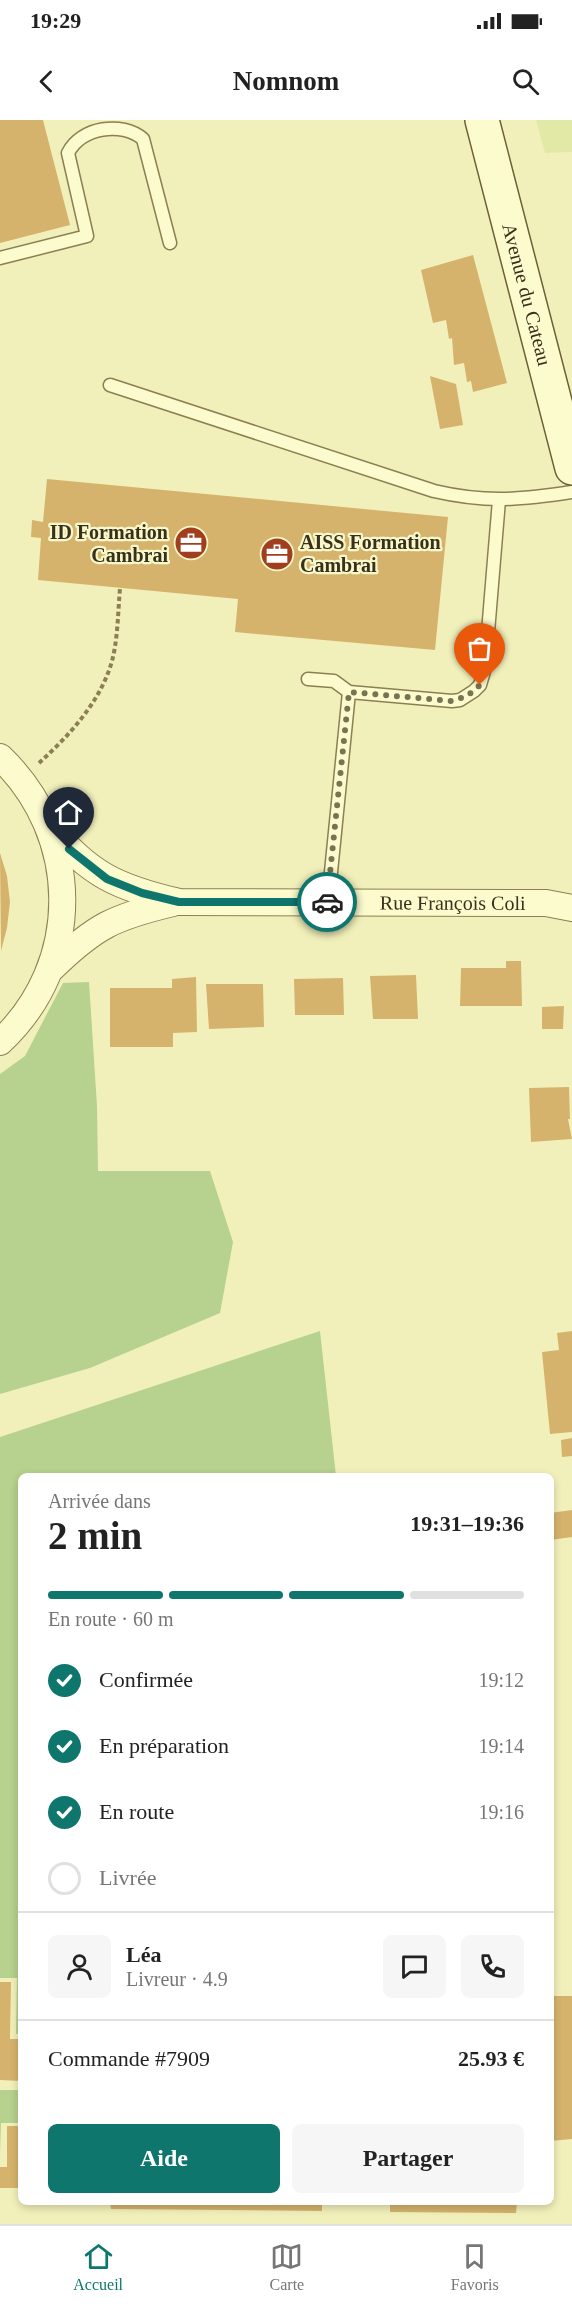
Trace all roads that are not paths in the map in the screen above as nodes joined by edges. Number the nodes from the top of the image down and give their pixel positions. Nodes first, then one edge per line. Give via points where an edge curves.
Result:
1 (482, 120) edge
2 (170, 243) dead end
3 (0, 258) edge
4 (110, 385) dead end
5 (572, 468) edge
6 (572, 492) edge
7 (499, 500) junction
8 (308, 679) dead end
9 (349, 692) junction
10 (7, 763) edge
11 (49, 826) junction
12 (572, 895) edge
13 (179, 902) junction
14 (328, 902) junction
15 (546, 903) junction
16 (572, 908) edge
17 (50, 970) junction
18 (3, 1043) edge

1 - 5 main road, Avenue du Cateau
2 - 3 lane via 143,139 124,129 89,132 73,143 68,153 87,236
4 - 7 lane via 434,491 460,498
6 - 7 lane
7 - 9 lane via 485,668 480,685 467,696 452,701
8 - 9 lane via 334,681
9 - 14 lane
10 - 11 street via 32,794
11 - 13 street, Rue François Coli via 80,860 107,879
11 - 17 street via 63,898 60,935
12 - 15 street, Rue François Coli
13 - 14 street, Rue François Coli
13 - 17 street, Rue François Coli via 105,924
14 - 15 street, Rue François Coli
15 - 16 street, Rue François Coli
17 - 18 street via 32,1004

